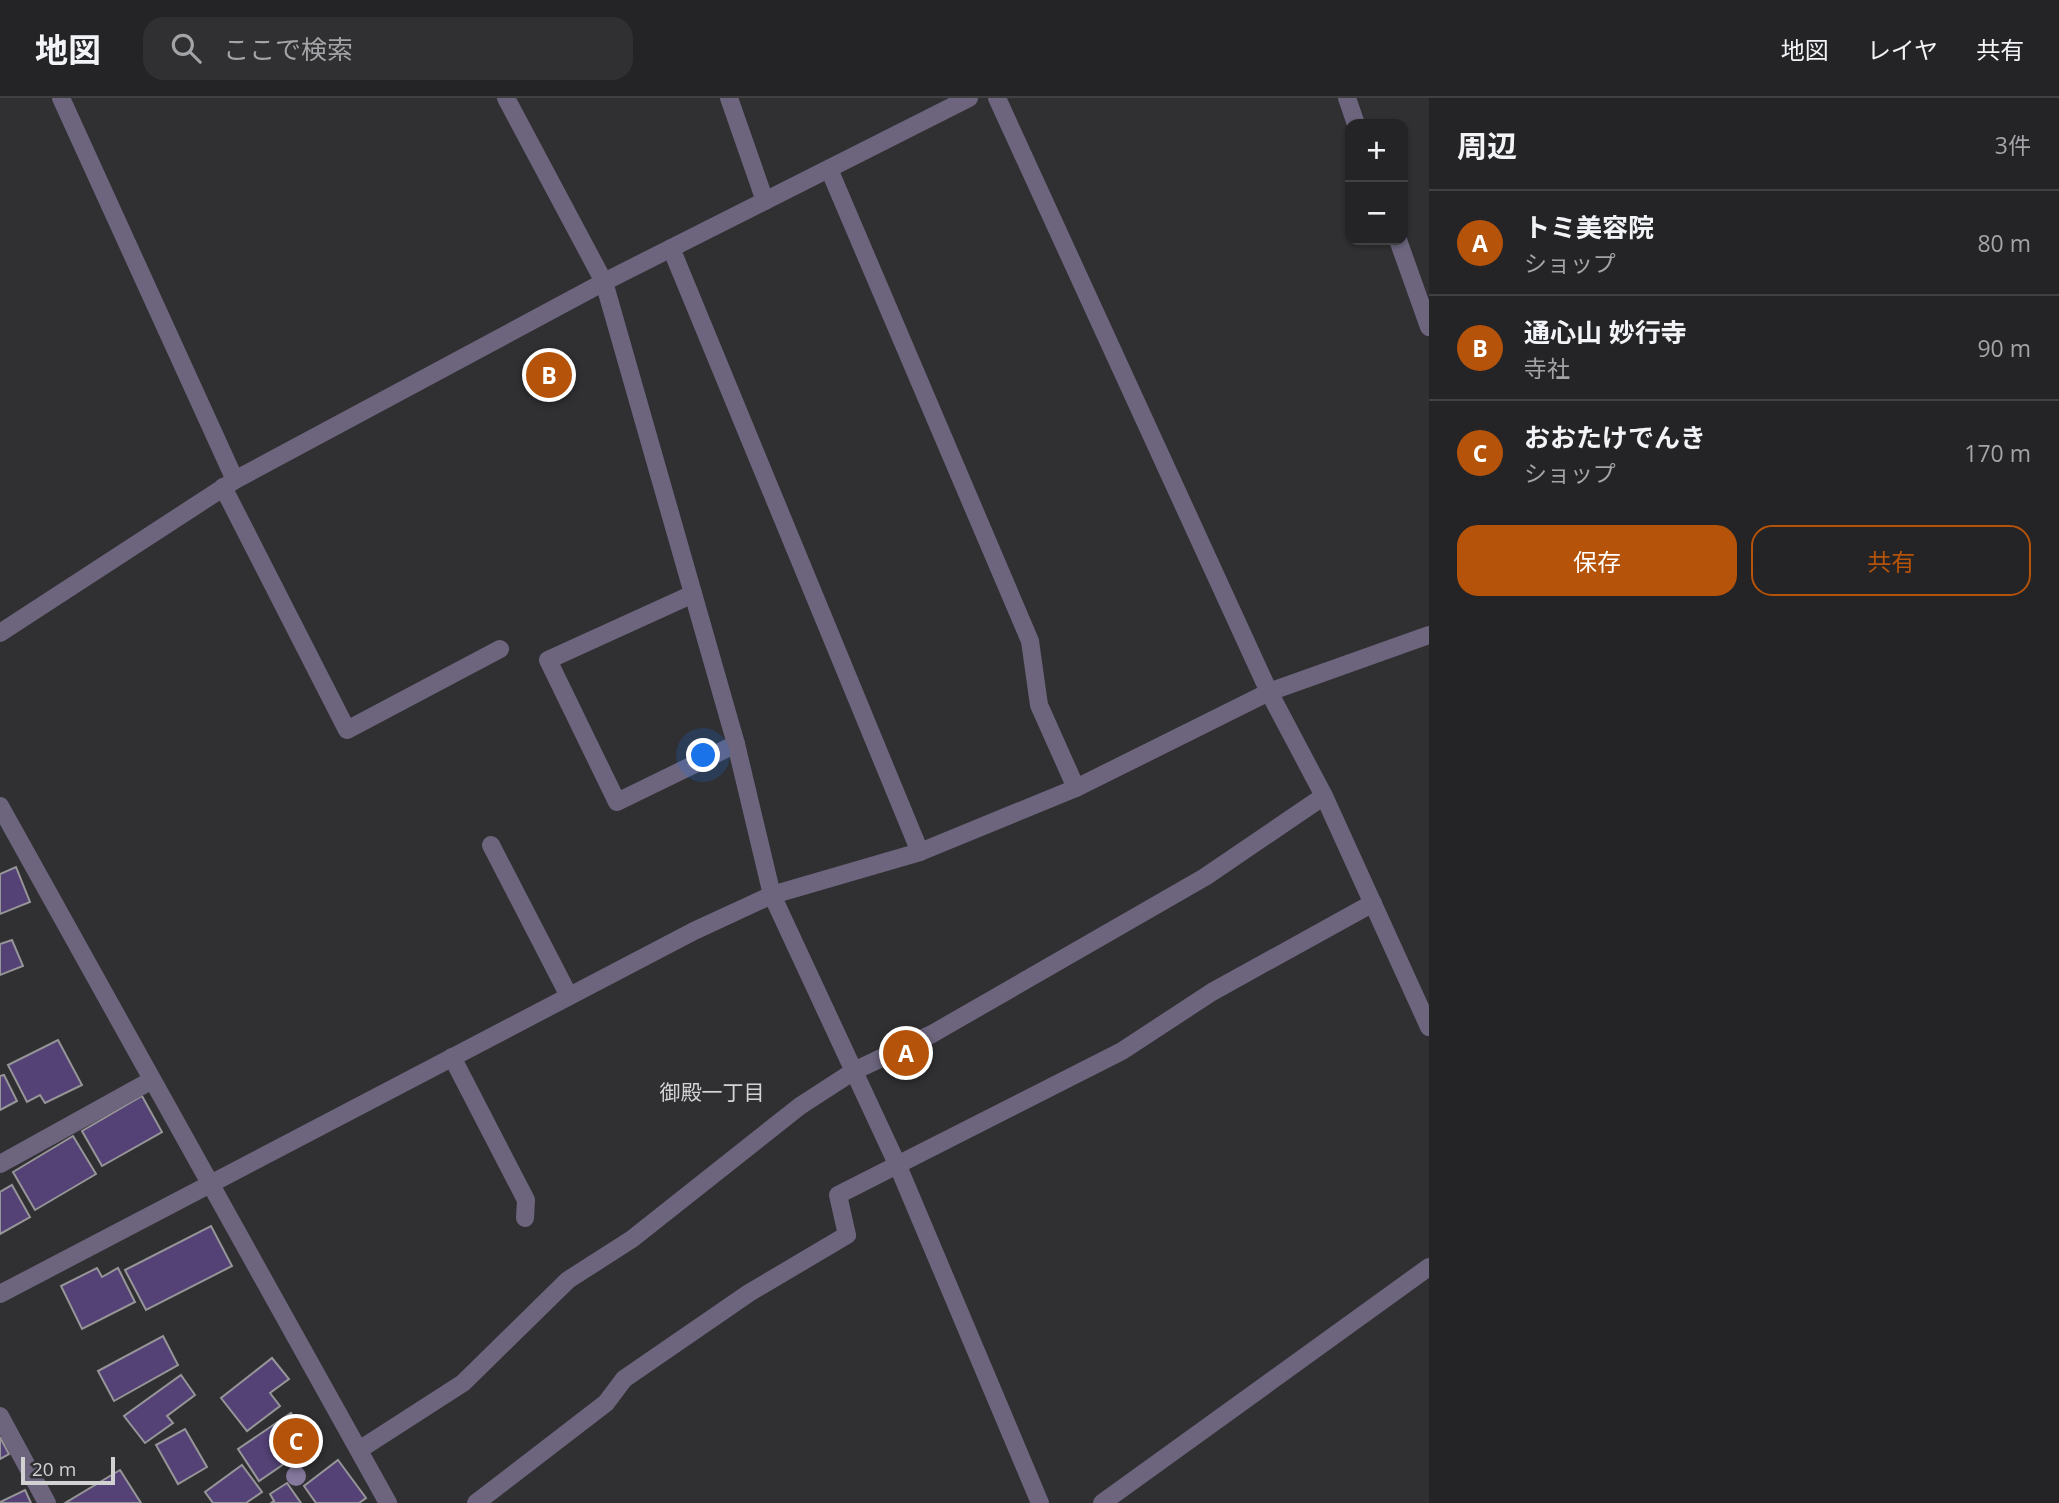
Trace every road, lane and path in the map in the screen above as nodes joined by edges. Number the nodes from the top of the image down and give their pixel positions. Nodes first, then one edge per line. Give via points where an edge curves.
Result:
1 (61, 98) edge
2 (506, 98) edge
3 (729, 98) edge
4 (969, 98) edge
5 (997, 98) edge
6 (1347, 98) edge
7 (1354, 119) edge
8 (829, 169) junction
9 (765, 201) junction
10 (1400, 245) edge
11 (671, 248) junction
12 (604, 282) junction
13 (1429, 327) edge
14 (229, 484) junction
15 (693, 594) junction
16 (0, 633) edge
17 (1429, 635) edge
18 (500, 649) dead end
19 (1269, 692) junction
20 (736, 744) junction
21 (1076, 788) junction
22 (1324, 796) junction
23 (0, 806) edge
24 (491, 845) dead end
25 (920, 852) junction
26 (772, 895) junction
27 (1373, 904) junction
28 (569, 996) junction
29 (1429, 1027) edge
30 (452, 1057) junction
31 (854, 1071) junction
32 (152, 1080) junction
33 (0, 1164) edge
34 (898, 1166) junction
35 (210, 1185) junction
36 (525, 1218) dead end
37 (1429, 1267) edge
38 (0, 1294) edge
39 (0, 1416) edge
40 (359, 1450) junction
41 (47, 1503) edge
42 (388, 1503) edge
43 (476, 1503) edge
44 (1040, 1503) edge
45 (1102, 1503) edge

1 - 14 street
2 - 12 street
3 - 9 street
4 - 8 street
5 - 19 street
6 - 7 street
8 - 9 street
8 - 21 street via 1030,641 1039,705
9 - 11 street
10 - 13 street
11 - 12 street
11 - 25 street
12 - 14 street
12 - 15 street
14 - 16 street
14 - 18 street via 347,730
15 - 20 street
15 - 20 street via 548,660 617,802
17 - 19 street
19 - 21 street
19 - 22 street
20 - 26 street
21 - 25 street
22 - 27 street
22 - 31 street via 1205,877 932,1034
23 - 32 street
24 - 28 street
25 - 26 street
26 - 28 street
26 - 31 street
27 - 29 street
27 - 34 street via 1212,992 1122,1051
28 - 30 street
30 - 35 street
30 - 36 street via 526,1200
31 - 34 street
31 - 40 street via 800,1106 632,1239 568,1280 463,1383
32 - 33 street
32 - 35 street
34 - 43 street via 838,1195 847,1235 749,1293 624,1379 606,1403
34 - 44 street
35 - 38 street
35 - 40 street
37 - 45 street
39 - 41 street
40 - 42 street

